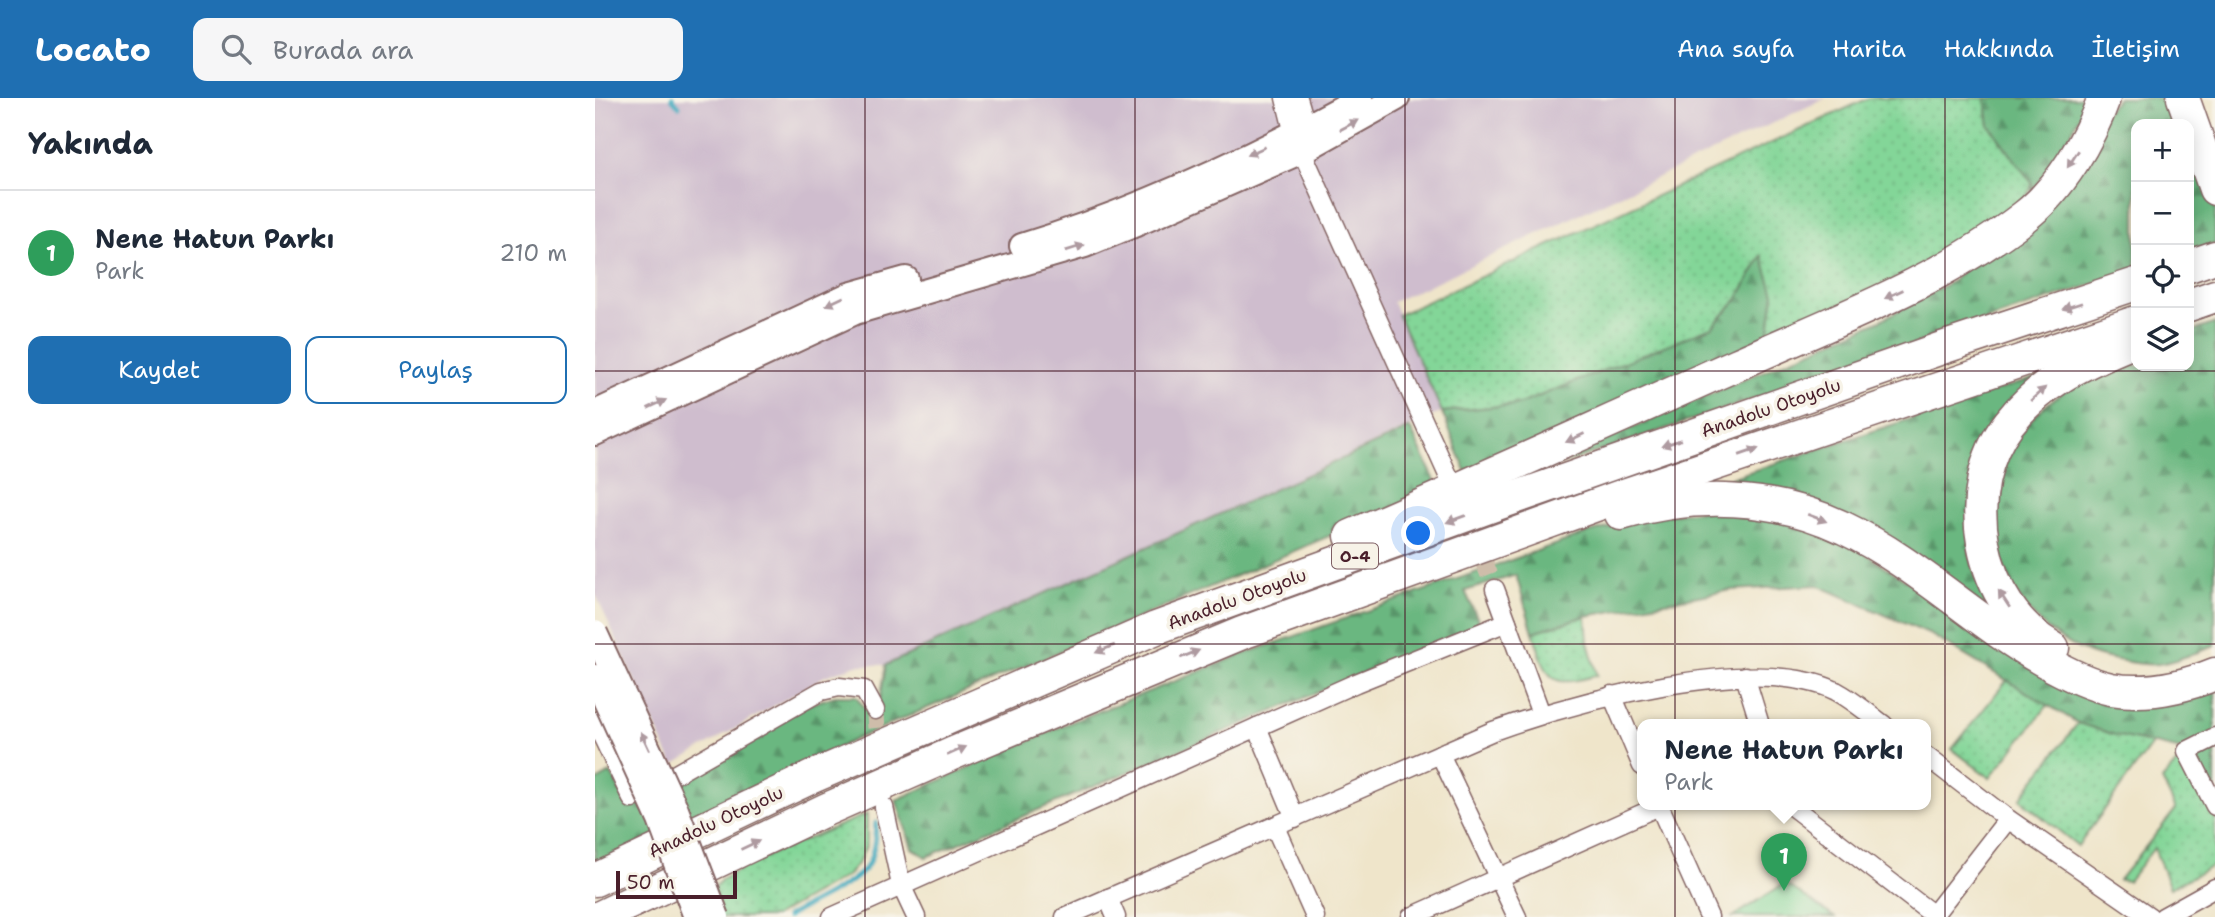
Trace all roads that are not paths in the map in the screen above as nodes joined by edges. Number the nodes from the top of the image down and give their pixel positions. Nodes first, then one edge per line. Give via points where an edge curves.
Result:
1 (1285, 98) edge
2 (1298, 98) edge
3 (1360, 98) edge
4 (1397, 98) edge
5 (2104, 98) edge
6 (2183, 98) edge
7 (2201, 98) edge
8 (2215, 138) edge
9 (1304, 140) junction
10 (2215, 189) edge
11 (2215, 257) edge
12 (2194, 264) edge
13 (2131, 286) edge
14 (2131, 324) edge
15 (2131, 343) edge
16 (595, 413) edge
17 (595, 433) edge
18 (1395, 580) junction
19 (1495, 589) tunnel mouth
20 (1507, 622) junction
21 (1156, 628) junction
22 (595, 633) edge
23 (2215, 659) edge
24 (2215, 674) edge
25 (1745, 676) junction
26 (595, 677) edge
27 (1612, 695) junction
28 (875, 710) tunnel mouth
29 (1541, 714) junction
30 (1758, 719) edge
31 (1876, 719) edge
32 (595, 720) edge
33 (1257, 727) junction
34 (2215, 737) edge
35 (1440, 754) junction
36 (1637, 754) edge
37 (1931, 760) edge
38 (2215, 806) edge
39 (884, 807) tunnel mouth
40 (1650, 810) edge
41 (1661, 810) edge
42 (1796, 810) edge
43 (1295, 818) junction
44 (2008, 819) junction
45 (1276, 827) junction
46 (1499, 878) junction
47 (595, 880) edge
48 (901, 885) junction
49 (2215, 888) edge
50 (1108, 898) junction
51 (1934, 916) edge
52 (600, 917) edge
53 (696, 917) edge
54 (717, 917) edge
55 (832, 917) edge
56 (916, 917) edge
57 (1065, 917) edge
58 (1116, 917) edge
59 (1315, 917) edge
60 (1411, 917) edge
61 (1517, 917) edge
62 (1709, 917) edge
63 (2150, 917) edge
64 (2162, 917) edge

1 - 9 street
2 - 9 street
3 - 9 main road
9 -> 4 main road
5 -> 21 highway via 2079,150 2050,191 2027,214 1946,268
6 - 10 highway
7 - 8 highway
9 - 9 street via 1452,484 1450,453
9 -> 16 main road via 1050,238 849,295
17 -> 9 main road via 855,312 1085,245
11 - 12 highway
13 -> 21 highway, Anadolu Otoyolu / O-4 via 1939,349
18 -> 14 highway, Anadolu Otoyolu / O-4 via 1618,497
23 -> 15 highway via 2178,672 2144,676 2108,671 2070,657 2021,622 1999,594 1985,554 1979,512 1988,466 2008,424 2040,391 2075,366
18 -> 24 highway via 1646,507 1703,500 1755,501 1845,528 1890,555 1996,633 2084,681 2112,689 2153,690
52 -> 18 highway, Anadolu Otoyolu / O-4 via 825,810 1074,701 1243,633
19 - 20 street
20 - 29 street
20 - 33 street
21 -> 47 highway, Anadolu Otoyolu / O-4 via 812,777
54 -> 22 main road, bridge via 675,807
25 - 27 street
25 - 30 street
25 - 31 street via 1789,678 1836,691
26 - 53 main road, bridge via 660,820
27 - 29 street
27 - 36 street
28 - 32 street via 864,690 839,687 821,691 632,799
29 - 35 street
33 - 43 street
33 - 48 street
34 - 38 street via 2186,751
35 - 43 street
35 - 46 street
37 - 44 street
39 - 48 street
40 - 46 street
41 - 62 street
42 - 51 street
43 - 45 street
44 - 51 street
44 - 63 street
45 - 50 street
45 - 59 street
46 - 60 street
46 - 61 street
48 - 55 street
48 - 56 street
49 - 64 street
50 - 57 street
50 - 58 street

